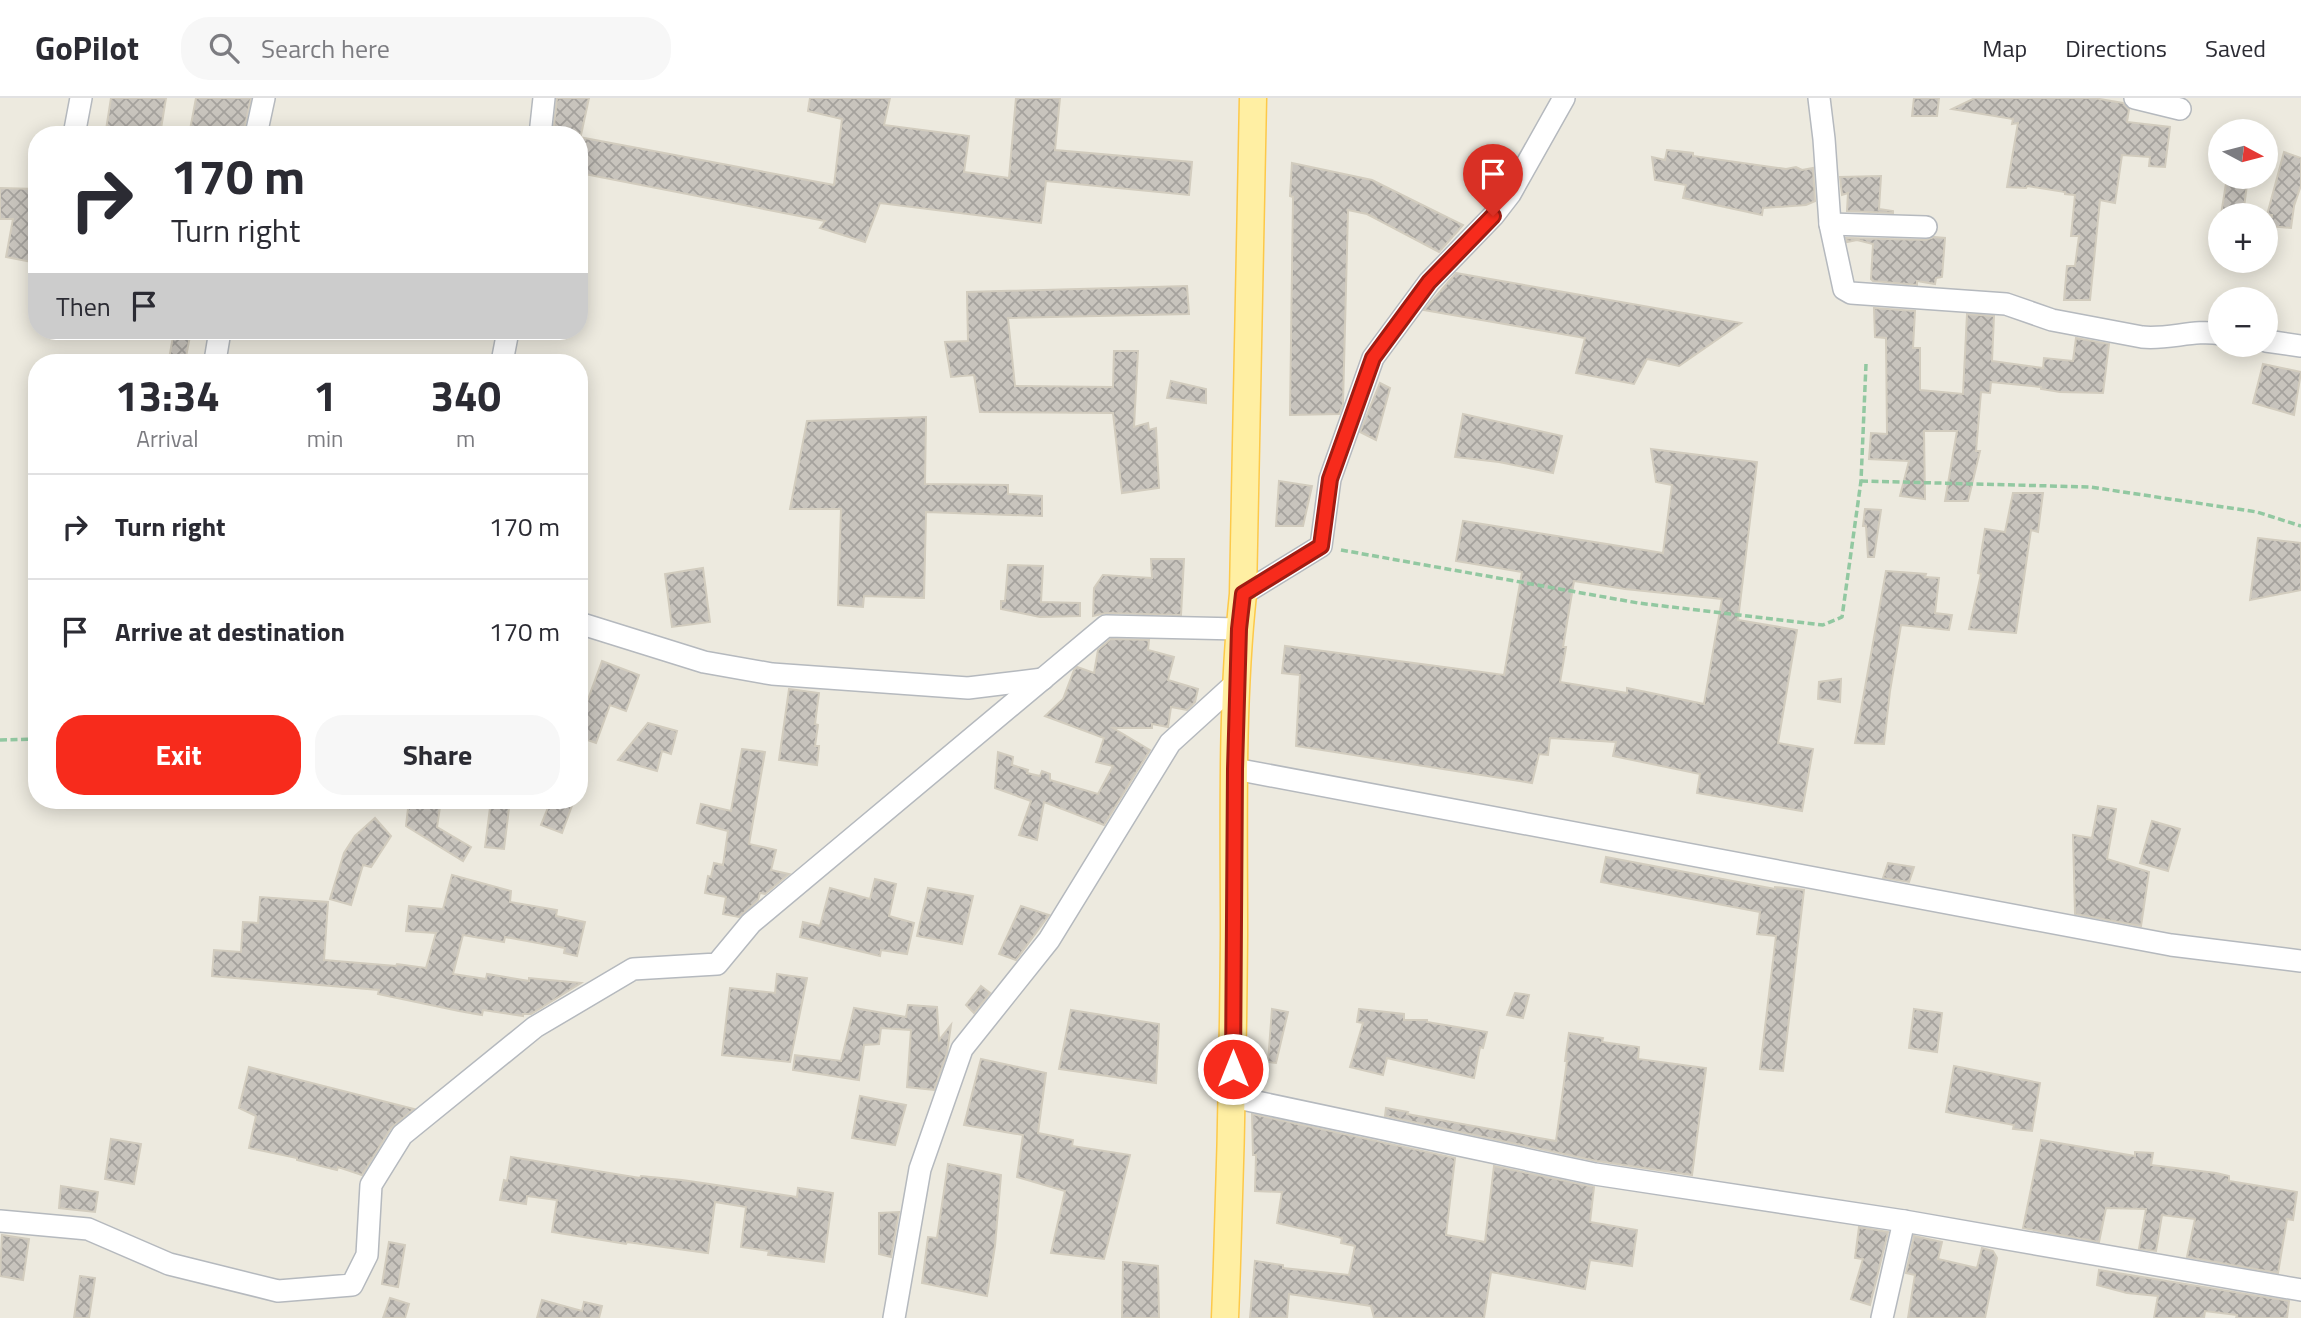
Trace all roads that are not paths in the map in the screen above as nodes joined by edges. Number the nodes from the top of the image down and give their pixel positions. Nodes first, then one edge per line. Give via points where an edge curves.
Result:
1 (81, 98) edge
2 (264, 98) edge
3 (544, 98) edge
4 (1254, 98) edge
5 (1564, 98) edge
6 (1819, 98) edge
7 (2135, 98) edge
8 (2180, 109) dead end
9 (76, 126) edge
10 (258, 126) edge
11 (541, 126) edge
12 (1830, 224) junction
13 (1926, 227) dead end
14 (2208, 331) edge
15 (2278, 343) edge
16 (2301, 346) edge
17 (1243, 594) junction
18 (588, 626) edge
19 (1239, 629) junction
20 (1043, 679) junction
21 (1237, 682) junction
22 (1235, 769) junction
23 (2301, 961) edge
24 (1233, 1097) junction
25 (0, 1221) edge
26 (1904, 1221) junction
27 (2301, 1290) edge
28 (894, 1318) edge
29 (1225, 1318) edge
30 (1882, 1318) edge

1 - 9 street
2 - 10 street
3 - 11 street
4 - 17 main road
5 - 17 street via 1510,194 1429,282 1373,358 1330,479 1321,546
6 - 12 street
7 - 8 street
12 - 13 street
12 - 14 street via 1844,289 1851,293 2006,304 2052,320 2143,337
15 - 16 street
17 - 19 main road
18 - 20 street via 704,662 772,674 968,688
19 - 20 street via 1106,626
19 - 21 main road
20 - 25 street via 751,923 717,964 634,969 535,1027 402,1135 371,1185 367,1255 352,1285 278,1291 169,1264 88,1230
21 - 22 main road
21 - 28 street via 1170,743 1049,940 962,1049 920,1169
22 - 23 street via 2171,944
22 - 24 main road
24 - 26 street via 1595,1174
24 - 29 main road
26 - 27 street
26 - 30 street

